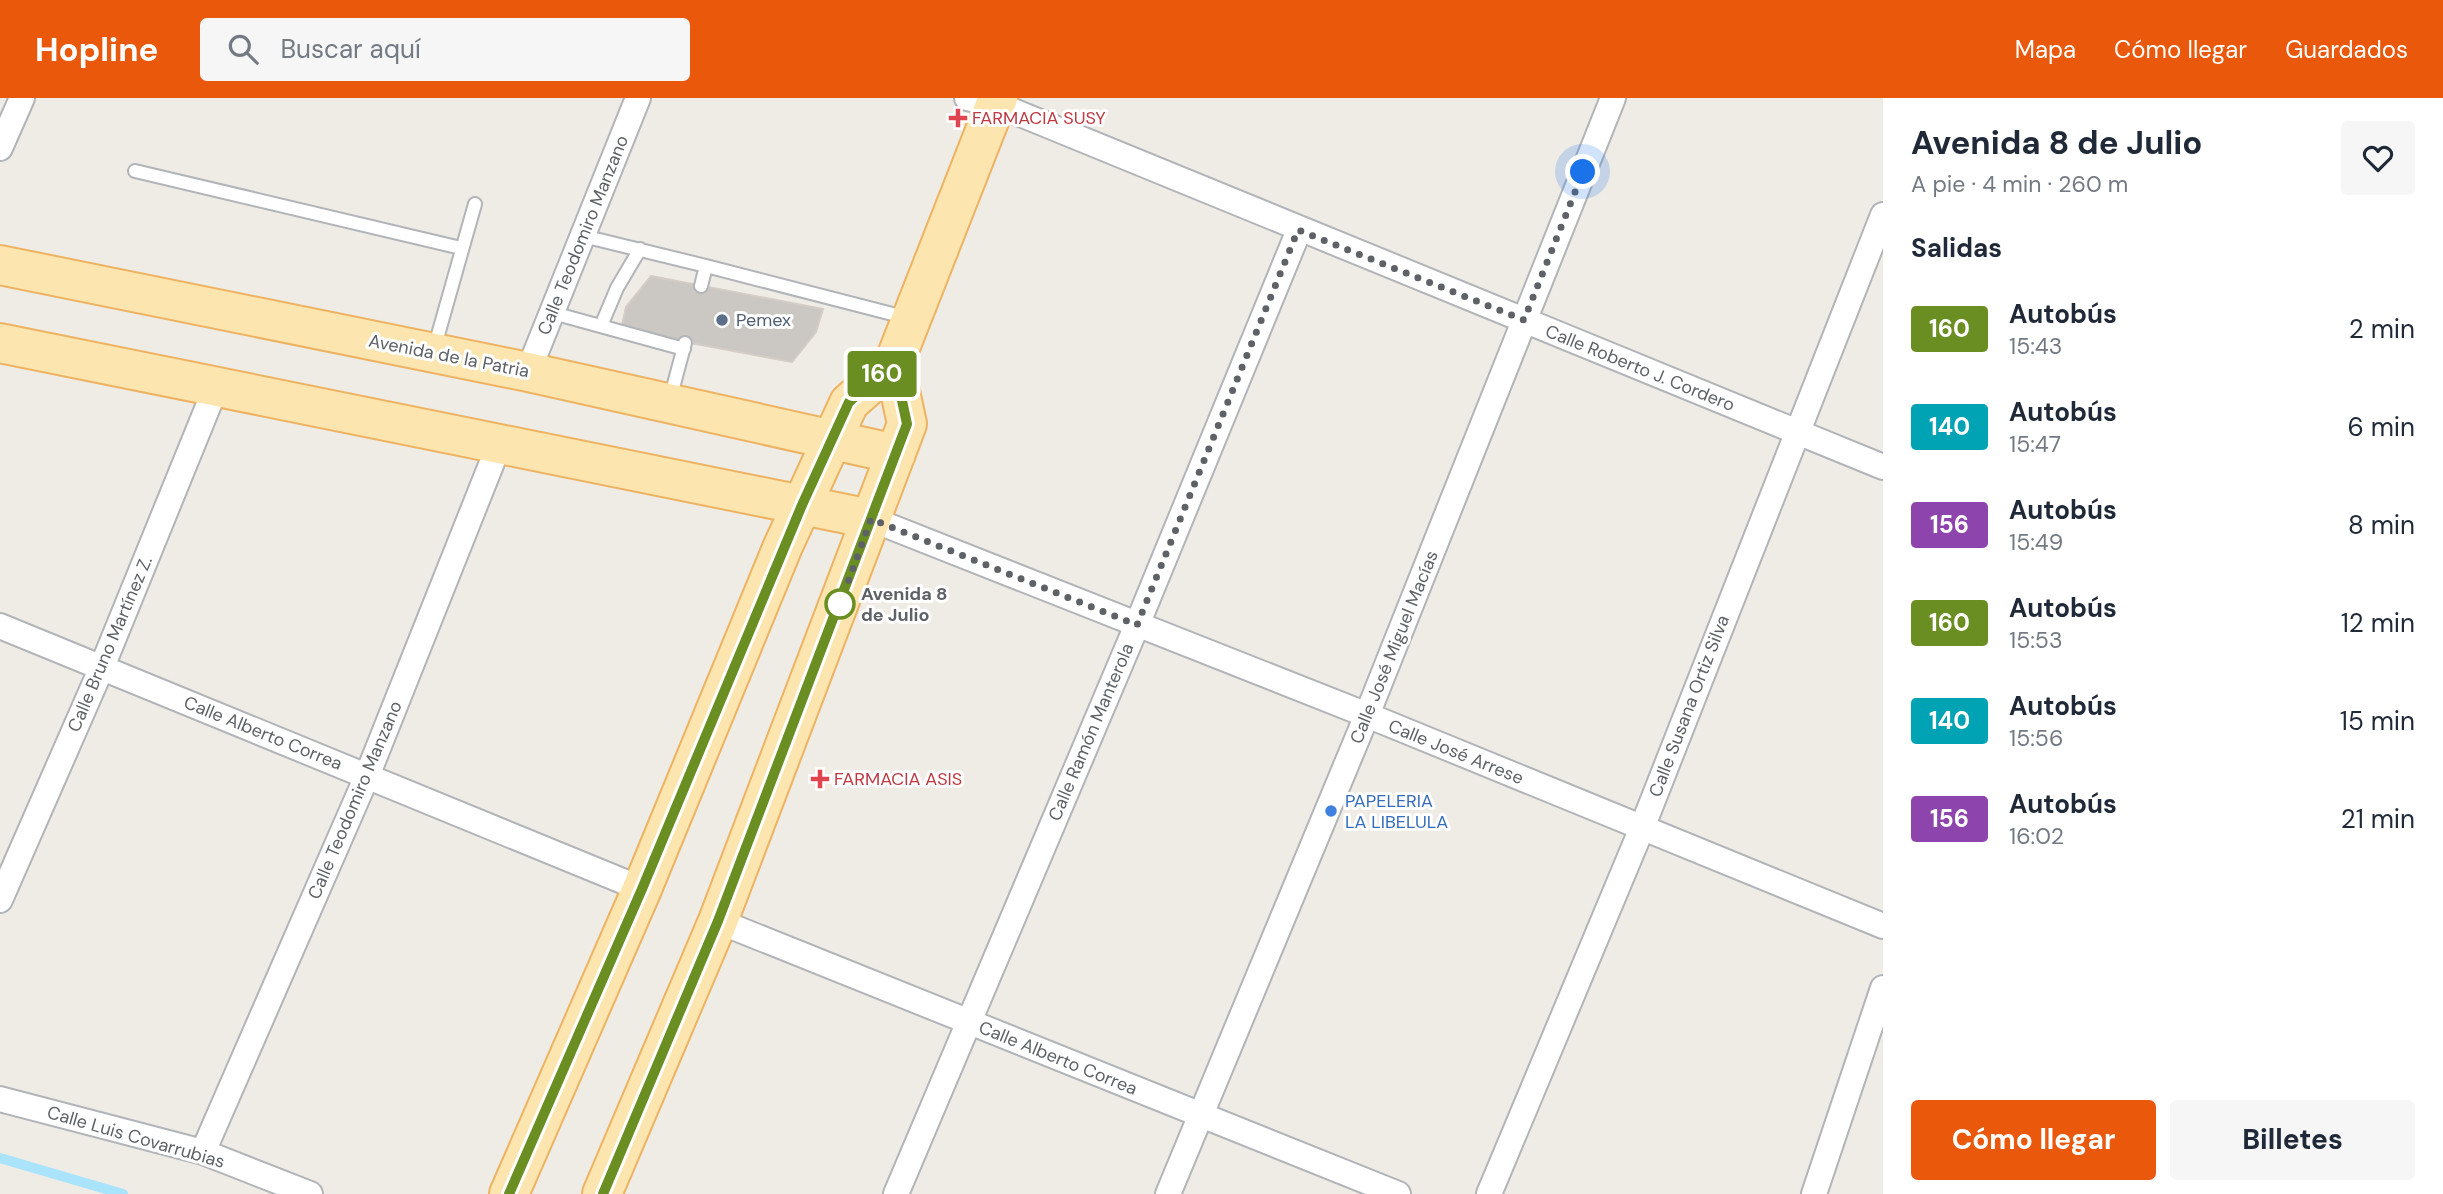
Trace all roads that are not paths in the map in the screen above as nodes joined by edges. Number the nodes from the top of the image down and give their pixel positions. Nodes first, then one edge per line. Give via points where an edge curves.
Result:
1 (22, 98) edge
2 (638, 98) edge
3 (1613, 98) edge
4 (987, 100) edge
5 (0, 148) edge
6 (135, 172) dead end
7 (475, 204) dead end
8 (1883, 215) edge
9 (1298, 230) junction
10 (583, 236) junction
11 (461, 248) junction
12 (640, 249) junction
13 (0, 265) edge
14 (706, 266) junction
15 (701, 286) dead end
16 (553, 313) junction
17 (911, 319) junction
18 (1524, 320) junction
19 (601, 326) junction
20 (0, 343) edge
21 (433, 353) junction
22 (894, 363) junction
23 (528, 372) junction
24 (216, 387) junction
25 (669, 402) junction
26 (1796, 432) junction
27 (832, 442) junction
28 (499, 445) junction
29 (896, 454) junction
30 (1883, 467) edge
31 (802, 505) junction
32 (871, 519) junction
33 (1137, 625) junction
34 (0, 626) edge
35 (102, 667) junction
36 (1367, 715) junction
37 (368, 776) junction
38 (1642, 828) junction
39 (642, 889) junction
40 (0, 900) edge
41 (718, 921) junction
42 (1883, 926) edge
43 (1883, 988) edge
44 (968, 1021) junction
45 (1878, 1021) edge
46 (0, 1099) edge
47 (1201, 1117) junction
48 (203, 1152) junction
49 (310, 1194) edge
50 (509, 1194) edge
51 (603, 1194) edge
52 (896, 1194) edge
53 (1168, 1194) edge
54 (1398, 1194) edge
55 (1489, 1194) edge
56 (1814, 1194) edge

1 - 5 street
2 - 10 street, Calle Teodomiro Manzano
3 - 18 street, Calle José Miguel Macías
4 - 9 street, Calle Roberto J. Cordero
4 - 17 main road
6 - 11 lane
7 - 11 lane
8 - 26 street, Calle Susana Ortiz Silva
9 - 18 street, Calle Roberto J. Cordero
9 - 33 street, Calle Ramón Manterola
10 - 12 lane
10 - 16 street, Calle Teodomiro Manzano
11 - 21 lane
12 - 14 lane
12 - 19 lane
13 - 21 main road, Avenida de la Patria
14 - 15 lane
14 - 17 lane
16 - 19 lane
16 - 23 street, Calle Teodomiro Manzano
17 - 22 main road
18 - 26 street, Calle Roberto J. Cordero
18 - 36 street, Calle José Miguel Macías
19 - 25 lane via 685,346
20 - 24 main road
21 - 23 main road, Avenida de la Patria
22 - 27 main road via 849,402
22 - 29 main road via 907,424
23 - 25 main road, Avenida de la Patria
24 - 28 main road
24 - 35 street, Calle Bruno Martínez Z.
25 - 27 main road, Avenida de la Patria
26 - 30 street, Calle Roberto J. Cordero
26 - 38 street, Calle Susana Ortiz Silva
27 - 29 main road, Avenida de la Patria
27 - 31 main road
28 - 31 main road
28 - 37 street, Calle Teodomiro Manzano
29 - 32 main road
31 - 32 main road
31 - 39 main road
32 - 33 street, Calle José Arrese
32 - 41 main road
33 - 36 street, Calle José Arrese
33 - 44 street, Calle Ramón Manterola
34 - 35 street, Calle Alberto Correa
35 - 37 street, Calle Alberto Correa
35 - 40 street, Calle Bruno Martínez Z.
36 - 38 street, Calle José Arrese
36 - 47 street, Calle José Miguel Macías
37 - 39 street, Calle Alberto Correa
37 - 48 street, Calle Teodomiro Manzano
38 - 42 street, Calle José Arrese
38 - 55 street, Calle Susana Ortiz Silva
39 - 50 main road
41 - 44 street, Calle Alberto Correa
41 - 51 main road
43 - 45 street
44 - 47 street, Calle Alberto Correa
44 - 52 street, Calle Ramón Manterola
45 - 56 street
46 - 48 street, Calle Luis Covarrubias
47 - 53 street, Calle José Miguel Macías
47 - 54 street, Calle Alberto Correa
48 - 49 street, Calle Luis Covarrubias

